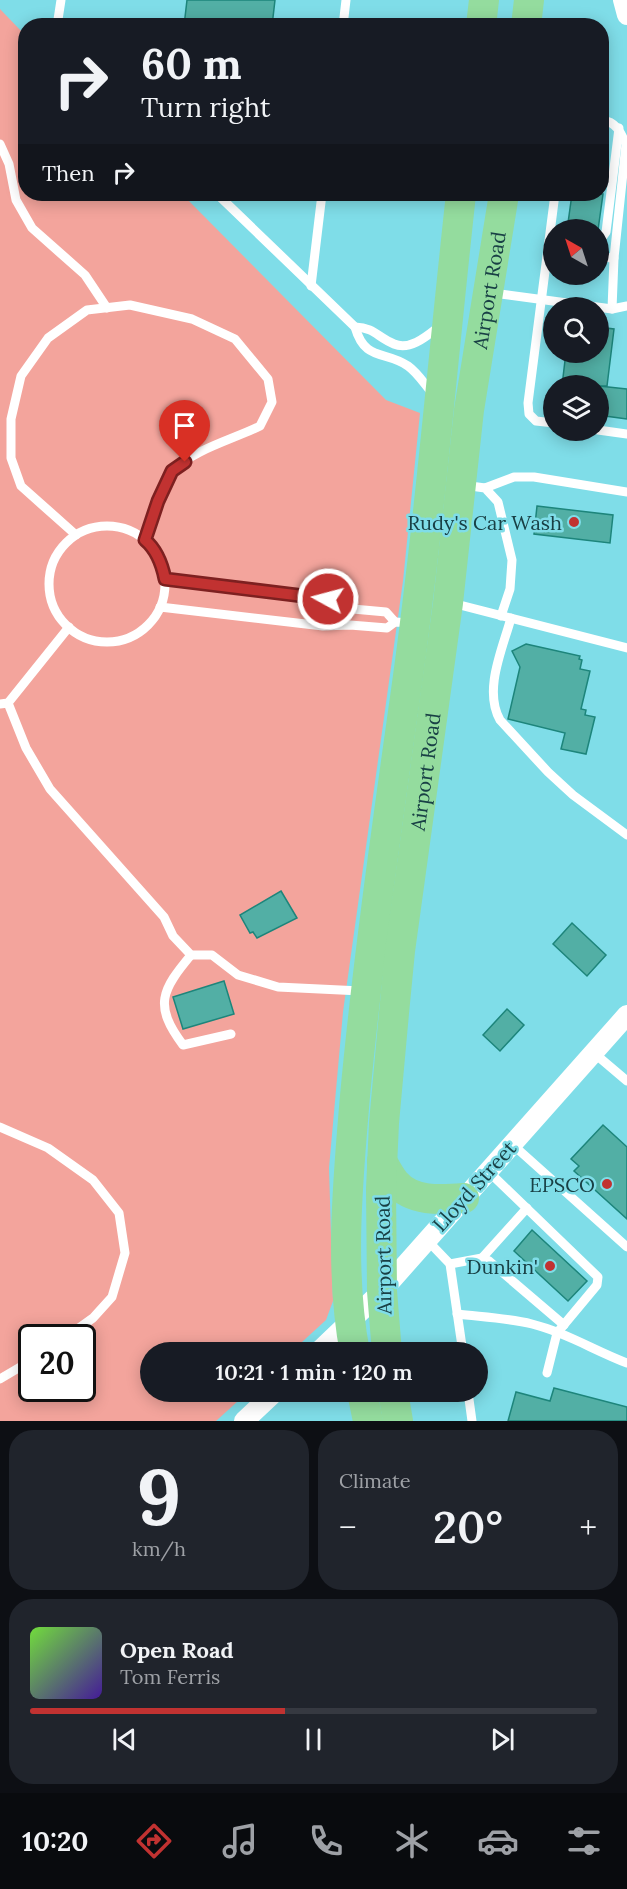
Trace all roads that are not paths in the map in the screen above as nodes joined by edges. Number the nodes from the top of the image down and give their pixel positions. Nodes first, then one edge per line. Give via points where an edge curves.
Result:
1 (61, 0) edge
2 (346, 0) edge
3 (484, 0) edge
4 (530, 0) edge
5 (623, 0) edge
6 (627, 15) edge
7 (58, 18) edge
8 (344, 18) edge
9 (482, 18) edge
10 (527, 18) edge
11 (609, 121) edge
12 (619, 128) junction
13 (0, 144) edge
14 (224, 201) edge
15 (321, 201) edge
16 (460, 201) edge
17 (503, 201) edge
18 (555, 201) edge
19 (553, 219) edge
20 (608, 219) edge
21 (609, 258) edge
22 (614, 258) junction
23 (545, 285) edge
24 (311, 286) junction
25 (488, 292) junction
26 (542, 299) junction
27 (627, 306) edge
28 (107, 308) junction
29 (612, 309) junction
30 (447, 320) junction
31 (355, 327) junction
32 (439, 401) junction
33 (543, 422) edge
34 (609, 432) edge
35 (627, 434) edge
36 (473, 487) junction
37 (627, 492) edge
38 (76, 535) junction
39 (145, 540) junction
40 (165, 579) junction
41 (448, 603) junction
42 (160, 608) junction
43 (353, 609) junction
44 (501, 616) junction
45 (511, 618) junction
46 (406, 622) junction
47 (350, 625) junction
48 (69, 627) junction
49 (627, 648) edge
50 (4, 703) edge
51 (627, 835) edge
52 (191, 955) junction
53 (366, 992) junction
54 (627, 1015) edge
55 (231, 1034) dead end
56 (594, 1053) junction
57 (627, 1081) edge
58 (0, 1127) edge
59 (512, 1144) junction
60 (382, 1161) junction
61 (488, 1171) junction
62 (464, 1198) junction
63 (527, 1208) junction
64 (426, 1240) junction
65 (627, 1247) edge
66 (482, 1258) junction
67 (450, 1263) junction
68 (382, 1291) junction
69 (457, 1314) junction
70 (349, 1323) junction
71 (85, 1324) edge
72 (564, 1324) junction
73 (557, 1333) junction
74 (329, 1342) edge
75 (353, 1342) edge
76 (386, 1342) edge
77 (461, 1342) edge
78 (627, 1363) edge
79 (18, 1368) edge
80 (547, 1373) dead end
81 (0, 1379) edge
82 (264, 1402) edge
83 (364, 1402) edge
84 (395, 1402) edge
85 (469, 1402) edge
86 (244, 1421) edge
87 (368, 1421) edge
88 (398, 1421) edge
89 (472, 1421) edge

1 - 7 lane
2 - 8 lane
3 - 9 main road
4 - 10 main road
5 - 6 street
11 - 12 lane
12 - 20 lane
12 - 22 lane via 626,144
13 - 28 lane via 9,164 16,200 32,228 85,275
14 - 24 lane
15 - 24 lane
16 - 30 main road, Airport Road
17 - 25 main road, Airport Road
18 - 19 lane
21 - 22 lane
22 - 29 lane
23 - 26 lane
24 - 31 lane
25 - 26 lane
25 - 36 main road, Airport Road via 469,410
26 - 29 lane
26 - 33 lane via 528,403 529,414
27 - 29 lane
28 - 38 lane via 87,310 48,338 21,376 11,419 11,458 21,486
28 - 39 lane via 130,305 192,319 235,339 268,379 272,402 260,426 197,453 172,471
30 - 31 lane via 409,345 395,345 368,328
30 - 32 main road, Airport Road
31 - 32 lane via 358,340 370,351 408,366
32 - 46 main road, Airport Road
34 - 35 lane
36 - 37 lane via 514,477 534,477
36 - 41 main road, Airport Road
36 - 44 lane via 498,502 512,560 510,589
38 - 39 lane via 114,526
38 - 48 lane via 52,566 49,585 52,603
39 - 40 lane via 160,560
40 - 42 lane
40 - 43 lane via 328,599
41 - 44 lane
41 - 60 main road, Airport Road via 400,951
42 - 47 lane via 323,626
42 - 48 lane via 144,630 110,643 91,640
43 - 46 lane via 386,612
43 - 47 lane
44 - 45 lane
45 - 49 lane
45 - 51 lane via 494,681 500,720 573,795
46 - 47 lane via 387,628
46 - 53 main road, Airport Road
48 - 50 lane
50 - 52 lane via 50,789 164,917 172,936
52 - 53 lane via 212,955 238,975 278,987
52 - 55 lane via 172,978 163,1002 172,1029 183,1045
53 - 70 main road, Airport Road via 346,1198
54 - 56 street, Lloyd Street
56 - 57 lane
56 - 59 street, Lloyd Street
58 - 71 lane via 48,1148 93,1180 119,1213 125,1253 112,1297
59 - 61 street, Lloyd Street
59 - 65 lane
60 - 62 main road via 405,1191 436,1200
60 - 68 main road, Airport Road
61 - 62 street, Lloyd Street
61 - 63 lane
62 - 64 street, Lloyd Street
63 - 66 lane
63 - 72 lane via 598,1277 597,1285
64 - 67 lane
64 - 68 street, Lloyd Street
66 - 67 lane
66 - 72 lane
67 - 69 lane
68 - 70 street, Lloyd Street
68 - 76 main road, Airport Road
69 - 73 lane via 531,1324
69 - 77 lane
70 - 74 street, Lloyd Street
70 - 75 main road, Airport Road
72 - 73 lane
73 - 78 lane
73 - 80 lane
79 - 81 lane
82 - 86 street
83 - 87 main road
84 - 88 main road
85 - 89 lane

